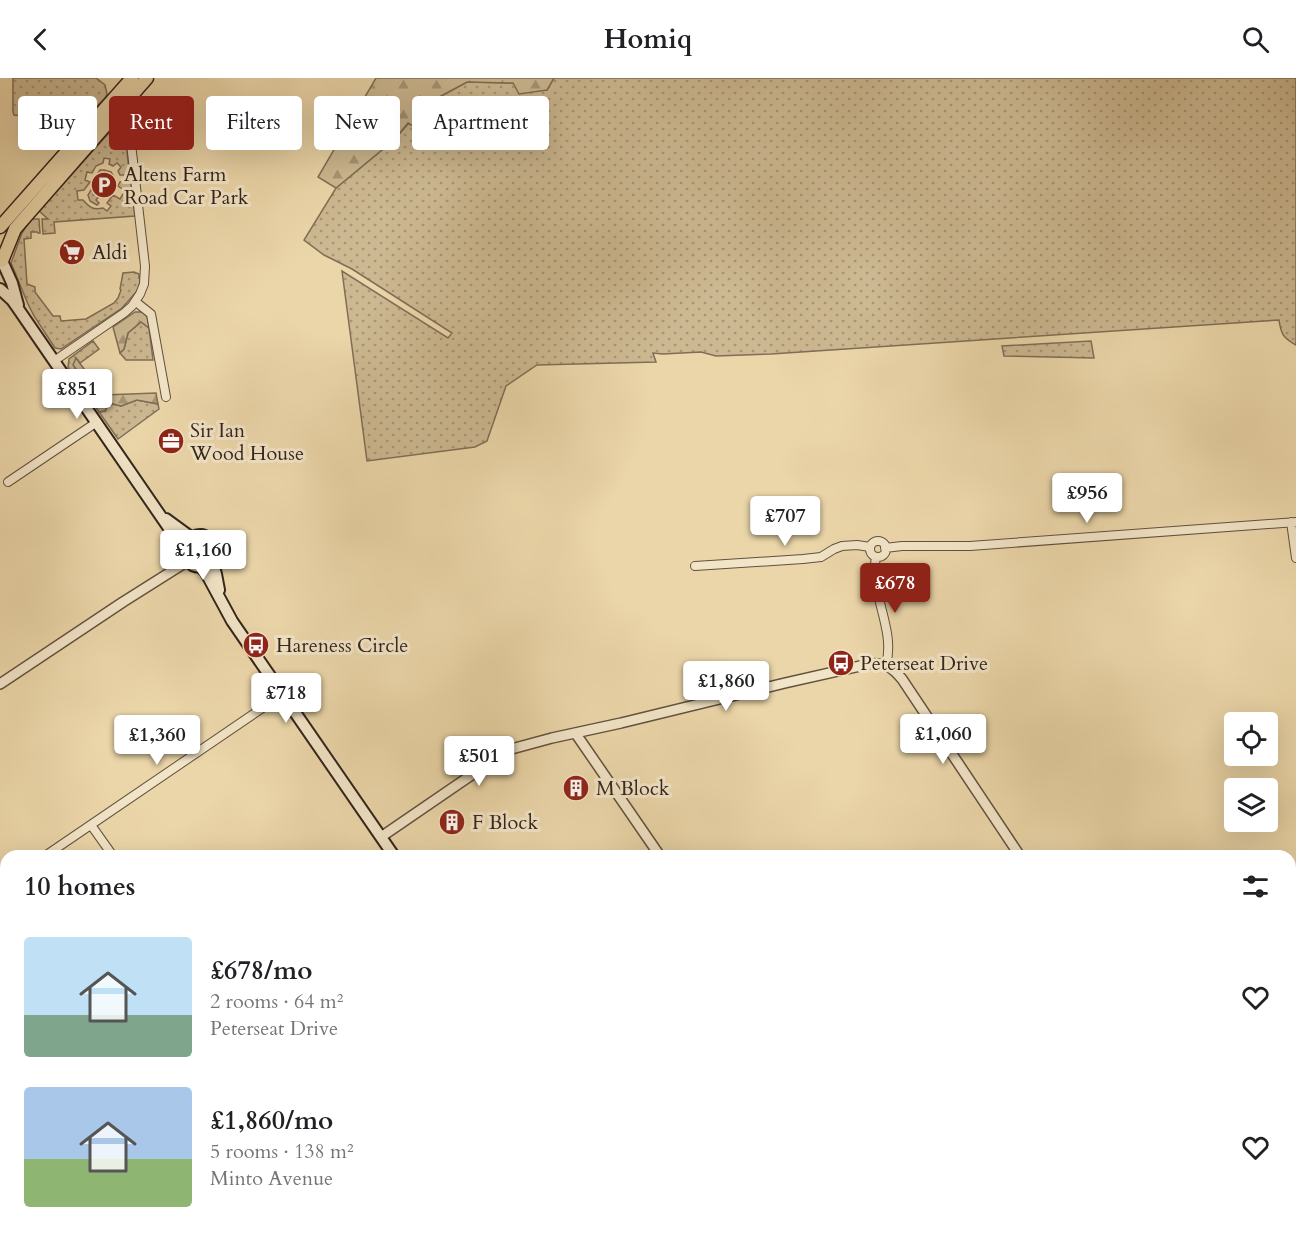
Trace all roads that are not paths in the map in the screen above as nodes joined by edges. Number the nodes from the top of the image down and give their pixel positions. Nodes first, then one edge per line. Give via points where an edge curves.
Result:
1 (132, 78) edge
2 (147, 78) edge
3 (132, 150) edge
4 (0, 227) edge
5 (1, 263) edge
6 (0, 289) edge
7 (136, 302) junction
8 (19, 310) junction
9 (54, 361) junction
10 (165, 397) dead end
11 (97, 422) junction
12 (8, 482) dead end
13 (159, 514) junction
14 (1294, 522) edge
15 (192, 538) junction
16 (870, 547) junction
17 (885, 548) junction
18 (184, 550) junction
19 (876, 557) junction
20 (1296, 558) edge
21 (188, 561) junction
22 (212, 561) junction
23 (199, 566) junction
24 (695, 566) dead end
25 (220, 596) junction
26 (886, 665) junction
27 (0, 684) edge
28 (283, 694) junction
29 (576, 734) junction
30 (91, 825) junction
31 (381, 837) junction
32 (54, 850) edge
33 (109, 850) edge
34 (390, 850) edge
35 (656, 850) edge
36 (1016, 850) edge

1 - 4 main road
2 - 5 main road via 15,229
3 - 7 street via 145,273
5 - 8 main road via 12,283
6 - 8 main road
7 - 9 street
7 - 10 street via 151,314
8 - 9 main road
9 - 11 main road
11 - 12 street
11 - 13 main road
13 - 15 main road
13 - 18 main road
14 - 17 street via 970,546
14 - 20 street
15 - 18 main road
15 - 22 main road via 203,536 212,542
16 - 17 street via 878,541
16 - 19 street
16 - 24 street via 842,546 803,559
17 - 19 street via 883,555
18 - 21 main road
19 - 26 street via 874,575 888,643
21 - 23 main road
21 - 27 street
22 - 23 main road
22 - 25 main road
23 - 25 main road
25 - 28 main road via 232,621
26 - 29 street via 869,664
26 - 36 street via 902,680
28 - 30 street
28 - 31 main road
29 - 31 street via 508,750
29 - 35 street
30 - 32 street
30 - 33 street
31 - 34 main road

